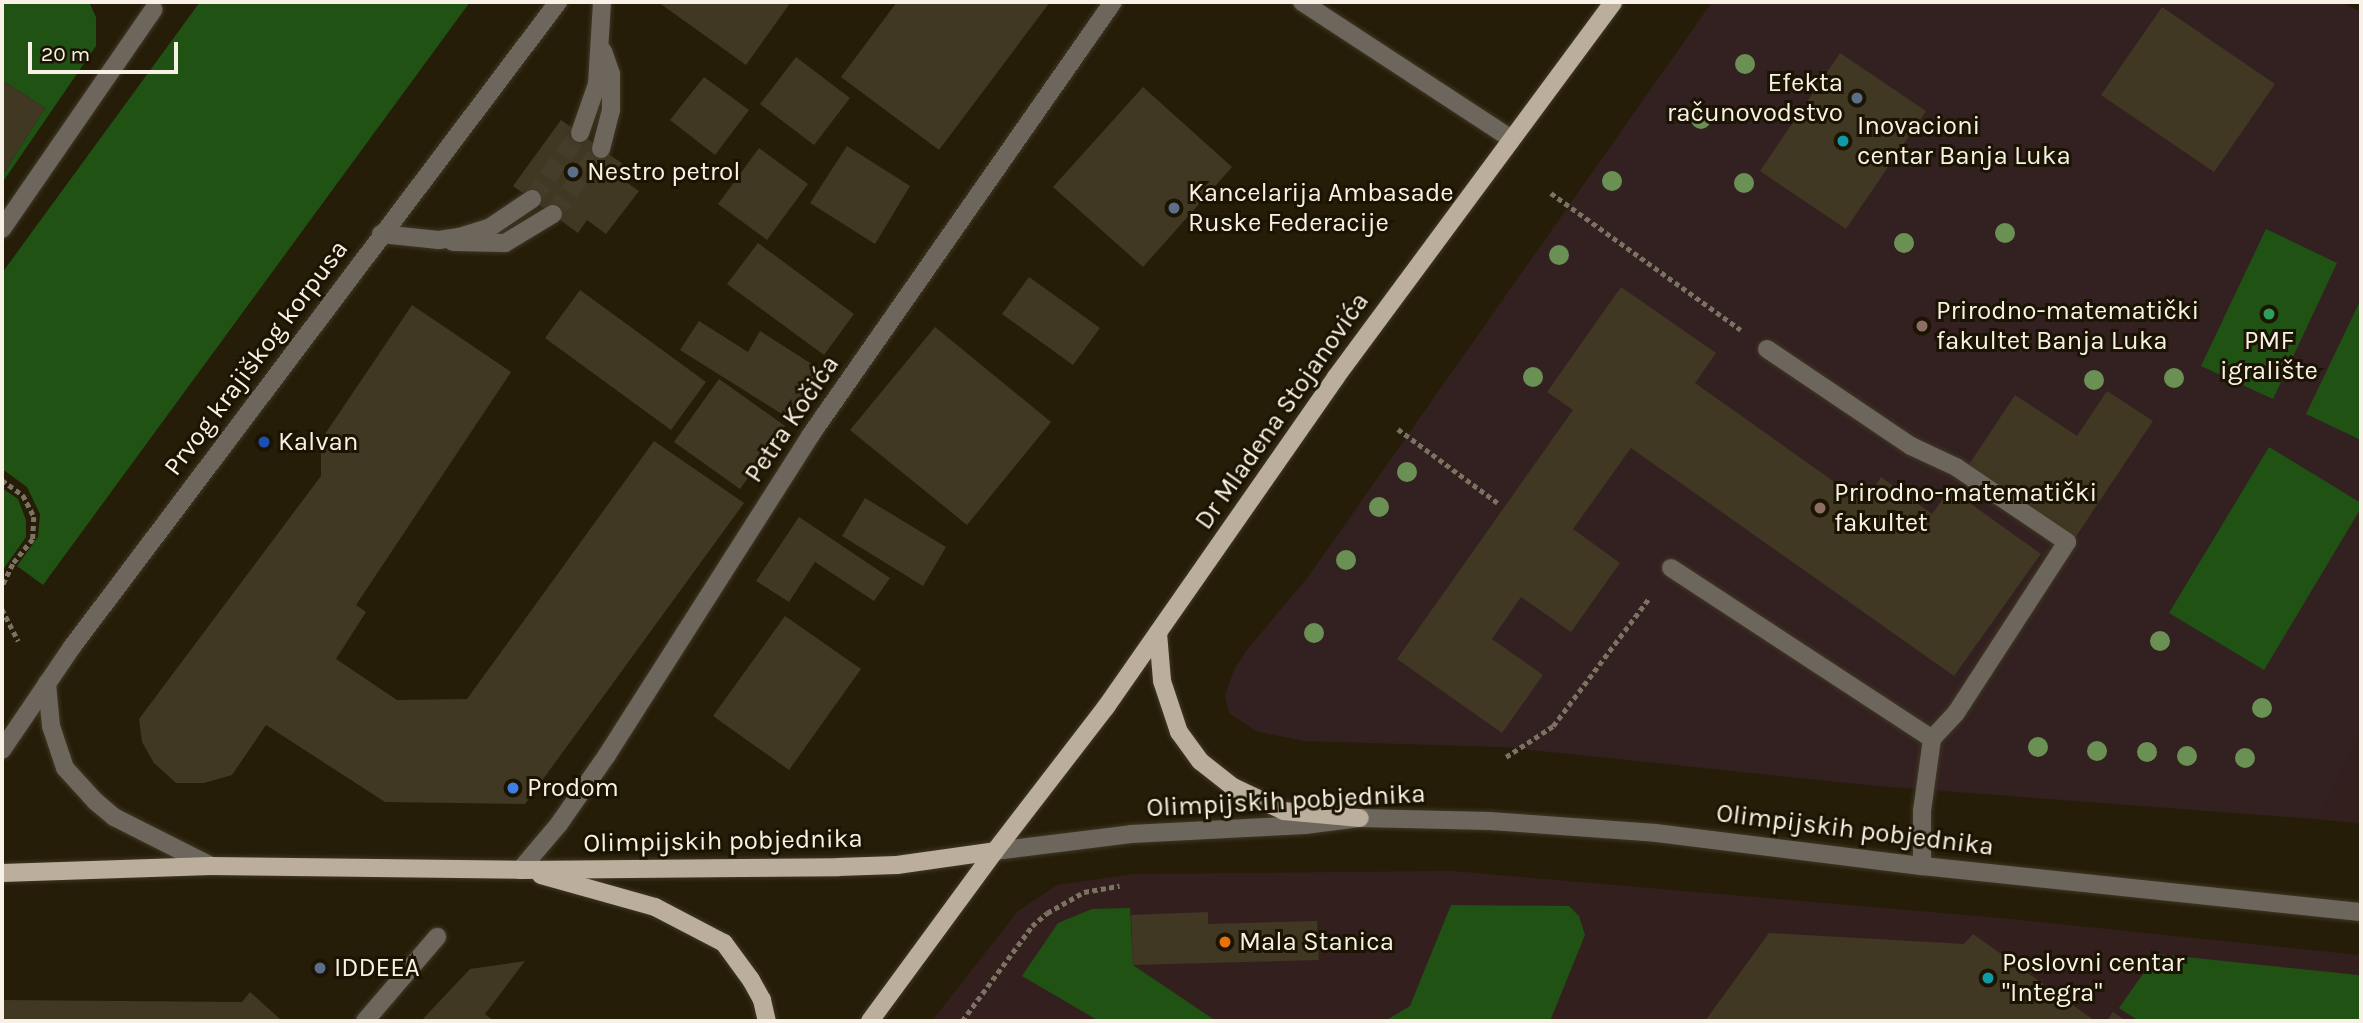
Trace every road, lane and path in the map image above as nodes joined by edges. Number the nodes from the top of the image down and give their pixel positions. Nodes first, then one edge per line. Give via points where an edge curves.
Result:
1 (558, 2) edge
2 (602, 2) edge
3 (1113, 2) edge
4 (1302, 2) edge
5 (1613, 2) edge
6 (152, 4) edge
7 (602, 47) junction
8 (580, 133) tunnel mouth
9 (1511, 139) junction
10 (601, 149) tunnel mouth
11 (1551, 193) dead end
12 (532, 199) tunnel mouth
13 (553, 214) tunnel mouth
14 (2, 229) edge
15 (381, 234) junction
16 (439, 240) junction
17 (1768, 349) joint
18 (1398, 429) dead end
19 (2, 480) edge
20 (1498, 503) dead end
21 (1671, 568) joint
22 (2, 587) edge
23 (2, 610) edge
24 (1158, 632) junction
25 (18, 641) dead end
26 (47, 683) junction
27 (1932, 739) junction
28 (2, 750) edge
29 (1506, 757) dead end
30 (1360, 818) junction
31 (995, 850) junction
32 (211, 866) junction
33 (1922, 866) junction
34 (520, 870) junction
35 (2, 873) edge
36 (1119, 886) dead end
37 (2361, 912) edge
38 (437, 937) dead end
39 (365, 1021) edge
40 (767, 1021) edge
41 (870, 1021) edge
42 (962, 1021) edge

1 - 15 street, Prvog krajiškog korpusa
2 - 7 street
3 - 34 street, Petra Kočića via 810,436 607,755
4 - 9 street
5 - 9 main road, Dr Mladena Stojanovića
6 - 14 street
7 - 8 street via 597,84
7 - 10 street via 611,74 611,110
9 - 24 main road, Dr Mladena Stojanovića via 1336,377
11 - 17 path
12 - 16 street via 489,228
13 - 16 street via 505,243
15 - 16 street
15 - 26 street, Prvog krajiškog korpusa
17 - 27 street via 1911,446 1956,467 2067,542 1956,713
18 - 20 path
19 - 22 path via 23,495 34,517 33,539
21 - 27 street
21 - 29 path via 1553,726
23 - 25 path
24 - 30 main road via 1163,681 1179,732 1200,761 1233,787 1284,811
24 - 31 main road, Dr Mladena Stojanovića
26 - 28 street, Prvog krajiškog korpusa
26 - 32 street, Olimpijskih pobjednika via 51,726 65,768 114,817
27 - 33 street via 1922,811
30 - 31 street, Olimpijskih pobjednika via 1131,834
30 - 33 street, Olimpijskih pobjednika via 1490,821 1656,833
31 - 34 main road, Olimpijskih pobjednika via 897,865
31 - 41 main road, Dr Mladena Stojanovića
32 - 34 main road, Olimpijskih pobjednika
32 - 35 main road, Olimpijskih pobjednika
33 - 37 street, Olimpijskih pobjednika
34 - 40 main road via 655,907 724,943 751,980
36 - 42 path via 1084,892 1046,913
38 - 39 street

